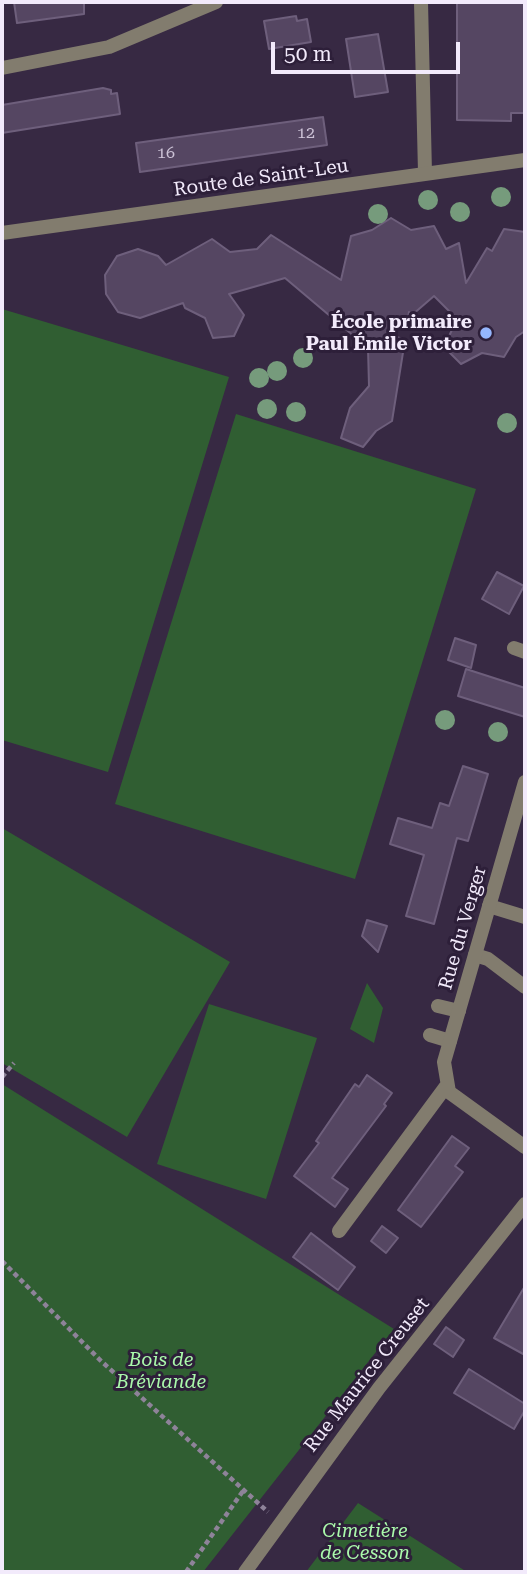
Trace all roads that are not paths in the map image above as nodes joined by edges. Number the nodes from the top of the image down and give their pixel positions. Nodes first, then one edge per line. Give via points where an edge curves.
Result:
1 (216, 2) edge
2 (421, 2) edge
3 (2, 68) edge
4 (525, 160) edge
5 (425, 173) junction
6 (2, 233) edge
7 (525, 782) edge
8 (489, 906) junction
9 (525, 916) edge
10 (475, 955) junction
11 (525, 987) edge
12 (438, 1006) dead end
13 (459, 1012) junction
14 (430, 1035) dead end
15 (450, 1041) junction
16 (447, 1085) junction
17 (525, 1147) edge
18 (525, 1204) edge
19 (339, 1231) dead end
20 (244, 1572) edge

1 - 3 street via 109,47
2 - 5 street
4 - 5 street, Route de Saint-Leu
5 - 6 street, Route de Saint-Leu
7 - 8 street, Rue du Verger
8 - 9 street
8 - 10 street, Rue du Verger
10 - 11 street via 488,959
10 - 13 street, Rue du Verger
12 - 13 street
13 - 15 street, Rue du Verger
14 - 15 street
15 - 16 street, Rue du Verger via 444,1062
16 - 17 street via 449,1092
16 - 19 street
18 - 20 street, Rue Maurice Creuset via 379,1388

